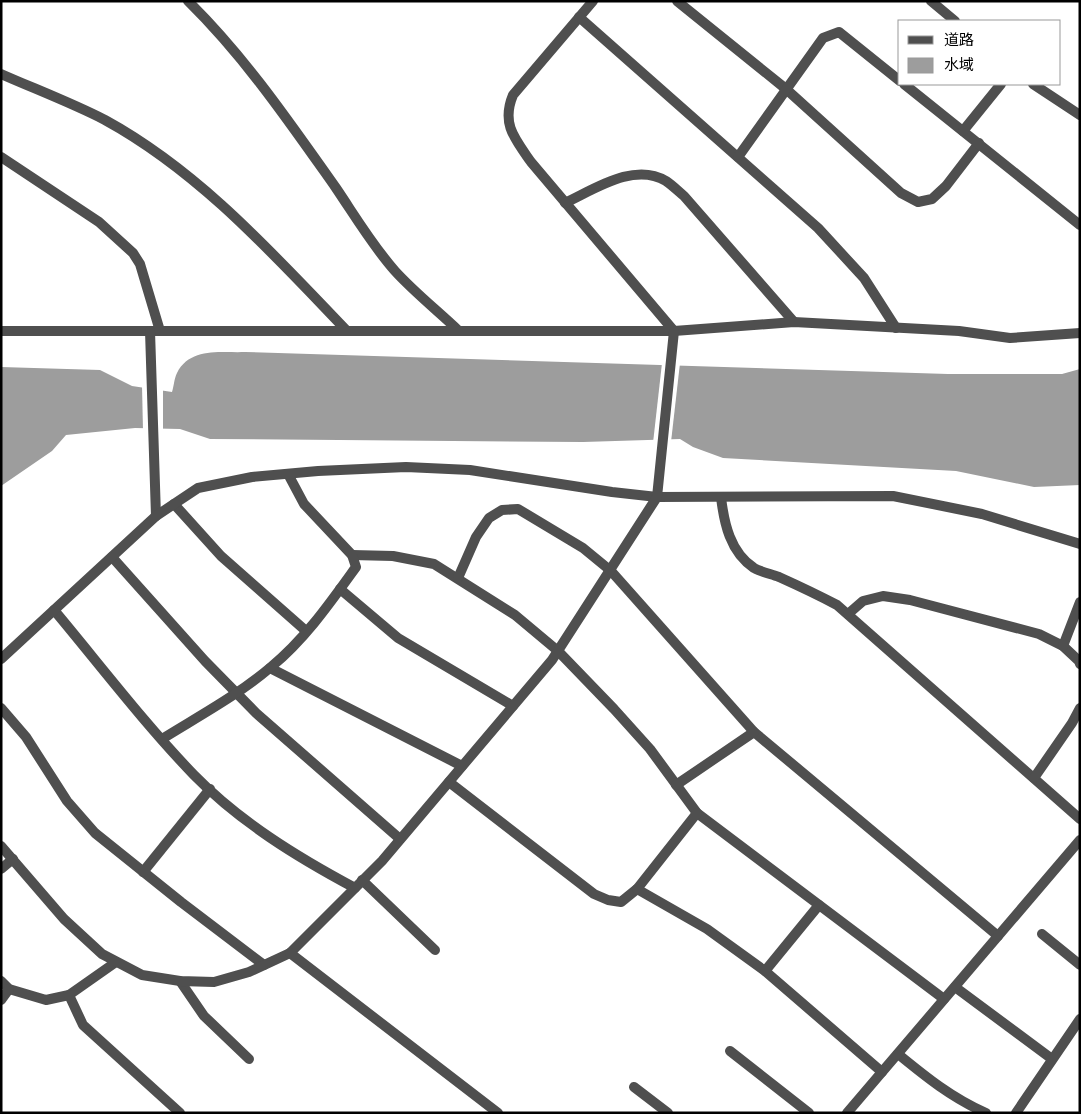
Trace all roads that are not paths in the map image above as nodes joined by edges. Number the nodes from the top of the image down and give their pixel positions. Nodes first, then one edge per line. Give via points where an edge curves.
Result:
1 (188, 1) edge
2 (593, 1) edge
3 (677, 1) edge
4 (931, 1) edge
5 (579, 17) junction
6 (954, 20) edge
7 (1, 74) edge
8 (898, 78) edge
9 (905, 85) edge
10 (1001, 85) edge
11 (1035, 85) edge
12 (786, 89) junction
13 (1080, 116) edge
14 (964, 131) junction
15 (979, 143) junction
16 (1, 157) edge
17 (738, 157) junction
18 (565, 203) junction
19 (1080, 225) edge
20 (794, 322) junction
21 (896, 328) junction
22 (1, 331) edge
23 (155, 331) junction
24 (347, 331) junction
25 (459, 331) junction
26 (674, 331) junction
27 (1080, 333) edge
28 (288, 474) junction
29 (657, 497) junction
30 (721, 497) junction
31 (174, 504) junction
32 (156, 516) junction
33 (1080, 544) edge
34 (352, 555) junction
35 (112, 557) junction
36 (611, 570) junction
37 (458, 578) junction
38 (340, 589) junction
39 (1080, 602) edge
40 (54, 610) junction
41 (848, 614) junction
42 (1075, 628) edge
43 (306, 631) junction
44 (1063, 646) junction
45 (558, 651) junction
46 (1, 659) edge
47 (1080, 664) edge
48 (270, 668) junction
49 (236, 693) junction
50 (513, 706) junction
51 (1, 708) edge
52 (1080, 708) edge
53 (754, 732) junction
54 (162, 739) junction
55 (462, 766) junction
56 (1034, 778) junction
57 (449, 782) junction
58 (676, 785) junction
59 (210, 789) junction
60 (696, 813) junction
61 (1080, 819) edge
62 (400, 839) junction
63 (1080, 840) edge
64 (1, 846) edge
65 (13, 859) junction
66 (1, 869) edge
67 (143, 872) junction
68 (358, 884) junction
69 (637, 889) junction
70 (819, 905) junction
71 (1042, 934) dead end
72 (998, 936) junction
73 (435, 950) dead end
74 (290, 953) junction
75 (116, 962) junction
76 (1080, 964) edge
77 (264, 965) junction
78 (765, 970) junction
79 (180, 981) junction
80 (5, 985) edge
81 (955, 987) junction
82 (69, 996) junction
83 (944, 999) junction
84 (1, 1000) edge
85 (1080, 1019) edge
86 (730, 1051) dead end
87 (898, 1054) junction
88 (248, 1059) dead end
89 (1052, 1059) junction
90 (882, 1072) junction
91 (634, 1087) dead end
92 (180, 1113) edge
93 (498, 1113) edge
94 (668, 1113) edge
95 (809, 1113) edge
96 (847, 1113) edge
97 (986, 1113) edge
98 (1016, 1113) edge

1 - 25 street via 220,33 266,89 361,228 396,272
2 - 5 street
3 - 12 street
4 - 6 street
5 - 17 street
5 - 18 street via 513,96 508,109 509,124 516,141
7 - 24 street via 105,120 196,182 242,222
8 - 12 street via 839,32 823,38
9 - 14 street
10 - 14 street
11 - 13 street
12 - 15 street via 901,193 918,202 932,199 946,186
12 - 17 street
14 - 15 street
15 - 19 street
16 - 23 street via 99,222 133,253 140,264
17 - 21 street via 840,250 864,278
18 - 20 street via 622,177 646,173 666,181 684,196
18 - 26 street
20 - 21 street
20 - 26 street
21 - 27 street via 959,331 1010,338
22 - 23 street
23 - 24 street
23 - 32 street
24 - 25 street
25 - 26 street
26 - 29 street
28 - 29 street via 406,467 470,470
28 - 31 street via 252,477 198,488
28 - 34 street via 304,504
29 - 30 street
29 - 36 street
30 - 33 street via 893,496 982,514
30 - 41 street via 723,520 730,538 754,568 813,592
31 - 32 street
31 - 43 street via 221,556
32 - 35 street
34 - 37 street via 393,556 434,564
34 - 38 street via 356,568
35 - 40 street
35 - 49 street
36 - 37 street via 583,548 518,509 502,510 489,518 476,537
36 - 45 street
36 - 53 street
37 - 45 street via 515,615
38 - 43 street
38 - 50 street via 398,638
39 - 42 street
40 - 46 street
40 - 54 street
41 - 44 street via 863,601 883,596 910,600 1039,634
41 - 56 street
42 - 44 street
43 - 48 street
44 - 47 street
45 - 50 street
45 - 58 street via 650,749
48 - 49 street
48 - 55 street
49 - 54 street
49 - 62 street
50 - 55 street
51 - 67 street via 26,737 73,807 95,833
52 - 56 street
53 - 58 street
53 - 72 street
54 - 59 street
55 - 57 street
56 - 61 street
57 - 62 street
57 - 69 street via 594,894 621,902
58 - 60 street
59 - 67 street
59 - 68 street via 247,821 299,858
60 - 69 street
60 - 70 street
62 - 68 street
63 - 72 street
64 - 65 street
65 - 66 street
65 - 75 street via 64,919 102,954
67 - 77 street
68 - 73 street
68 - 74 street
69 - 78 street via 707,929
70 - 78 street
70 - 83 street
71 - 76 street
72 - 81 street
74 - 77 street
74 - 93 street
75 - 79 street via 142,975
75 - 82 street
77 - 79 street via 214,982
78 - 90 street
79 - 88 street via 204,1016
80 - 82 street via 46,1000
80 - 84 street
81 - 83 street
81 - 89 street
82 - 92 street via 83,1025
83 - 87 street
85 - 89 street
86 - 95 street
87 - 90 street
87 - 97 street via 933,1083
89 - 98 street
90 - 96 street
91 - 94 street

